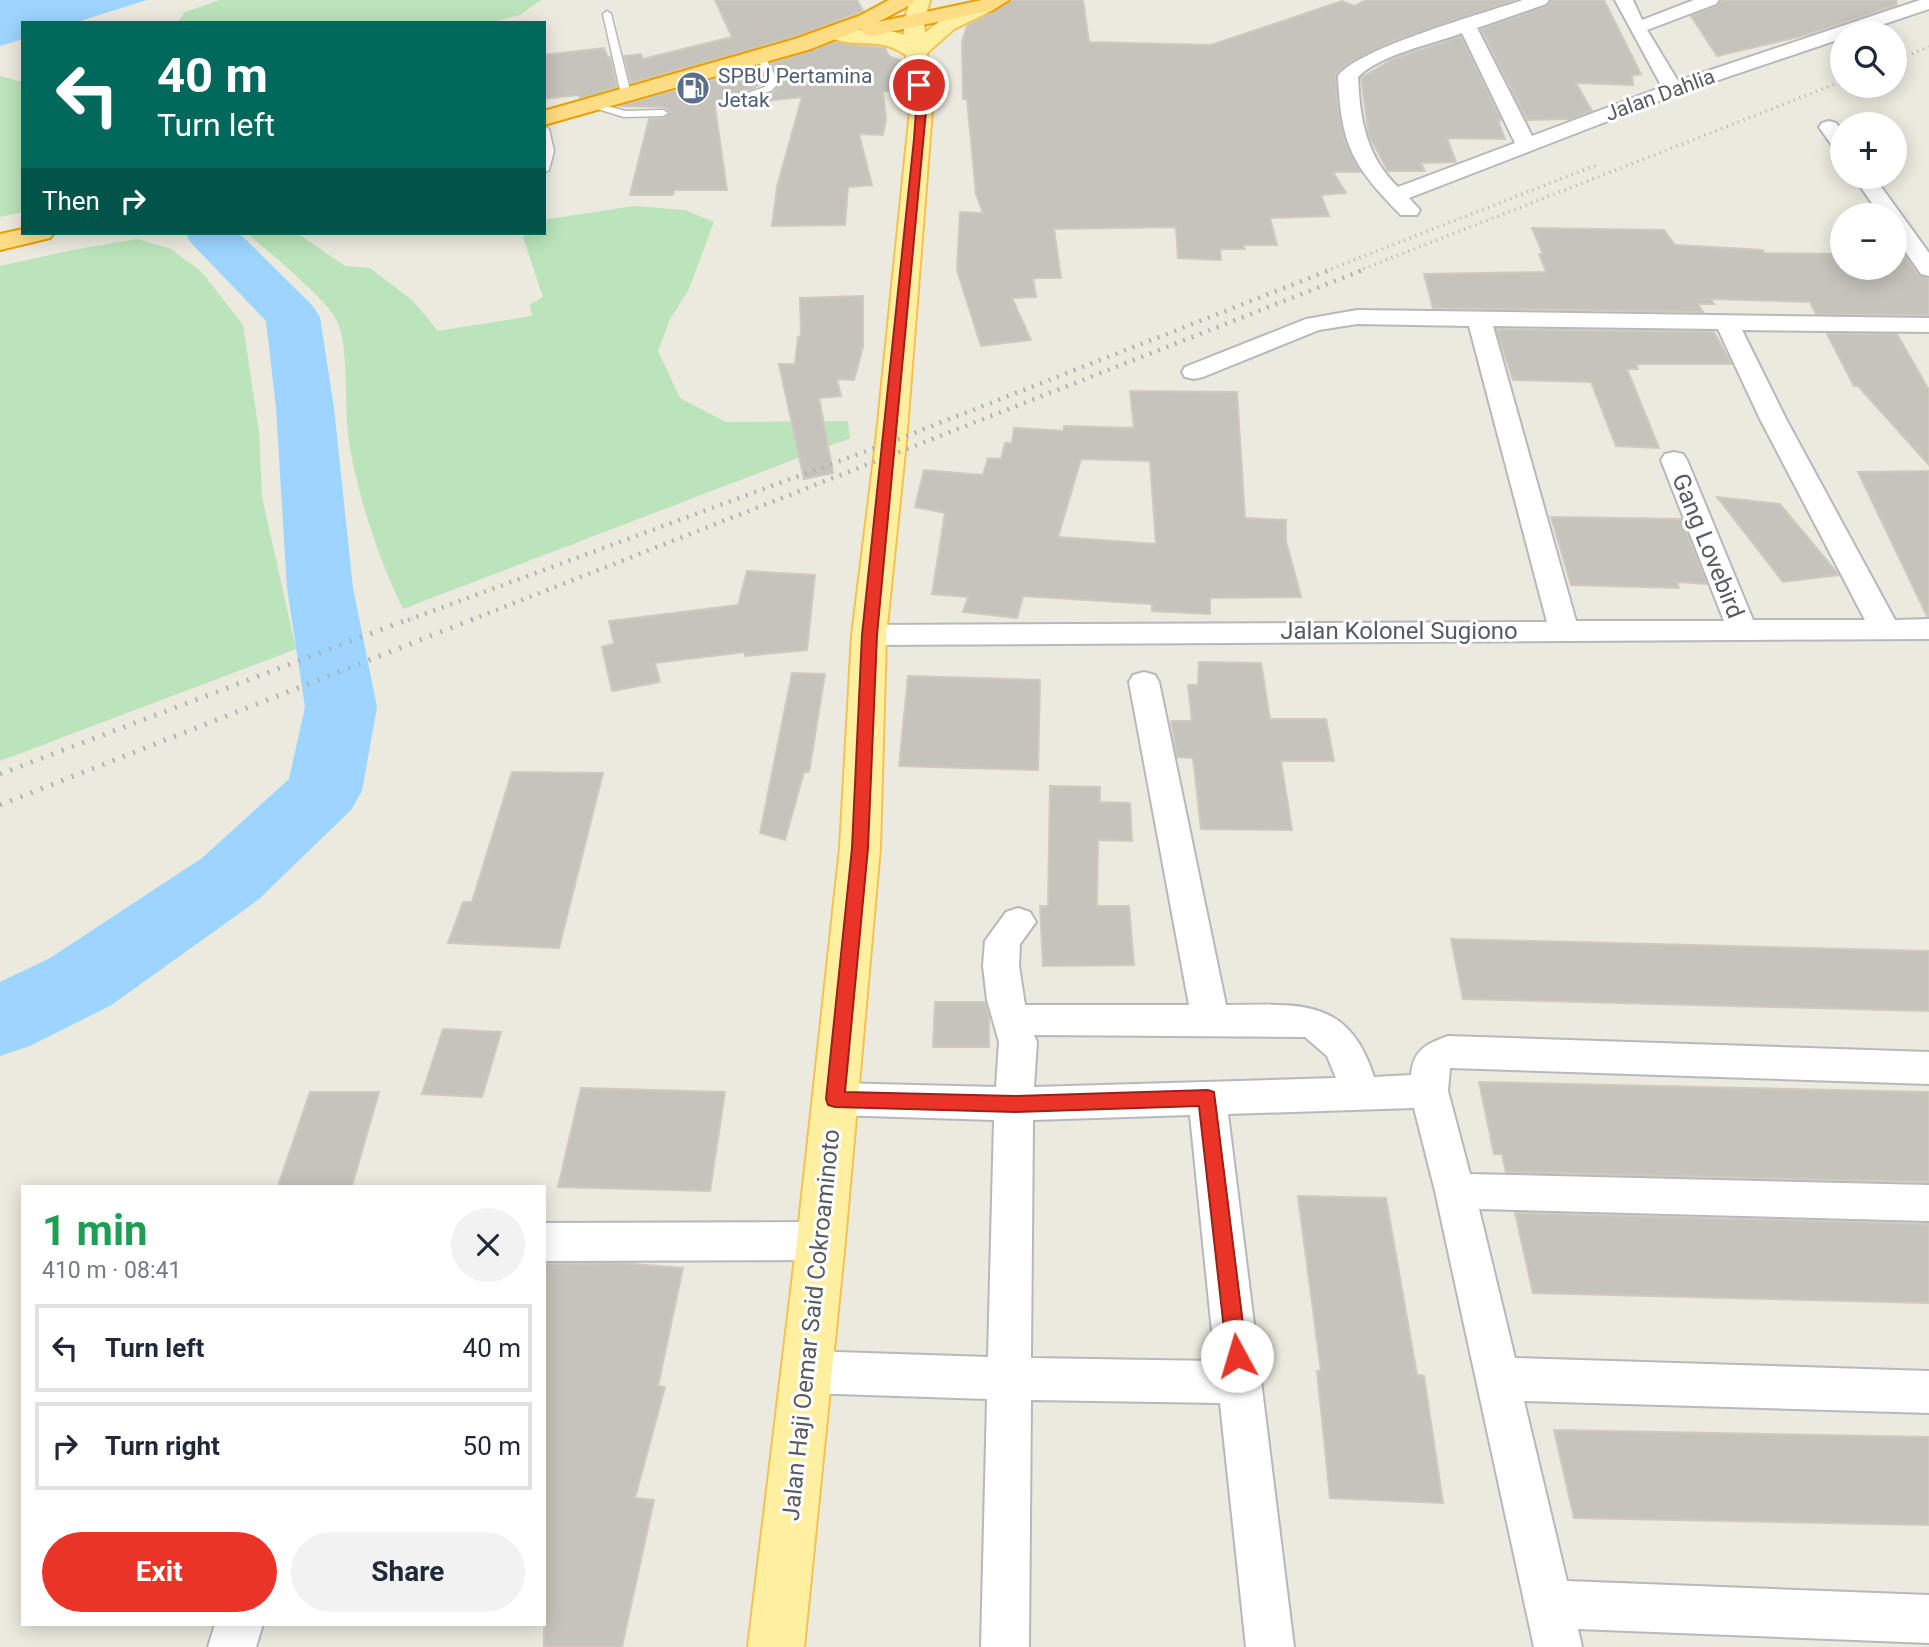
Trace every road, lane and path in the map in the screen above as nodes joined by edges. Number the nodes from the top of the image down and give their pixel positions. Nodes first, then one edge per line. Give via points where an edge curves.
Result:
1 (905, 0) edge
2 (920, 0) edge
3 (928, 0) edge
4 (1540, 0) edge
5 (1624, 0) edge
6 (1710, 0) edge
7 (992, 3) edge
8 (1922, 3) edge
9 (607, 14) dead end
10 (1466, 25) junction
11 (1637, 28) junction
12 (844, 35) junction
13 (915, 37) junction
14 (803, 44) junction
15 (761, 57) junction
16 (1673, 89) junction
17 (626, 94) junction
18 (748, 96) dead end
19 (594, 105) junction
20 (663, 113) dead end
21 (546, 117) edge
22 (546, 138) edge
23 (1527, 146) junction
24 (546, 162) edge
25 (1395, 196) junction
26 (1412, 213) dead end
27 (32, 235) edge
28 (1907, 238) edge
29 (0, 242) edge
30 (1929, 270) edge
31 (1479, 320) junction
32 (1727, 324) junction
33 (1923, 325) edge
34 (1929, 347) edge
35 (1194, 372) dead end
36 (1674, 460) dead end
37 (1885, 629) junction
38 (1929, 629) edge
39 (1563, 630) junction
40 (1743, 631) junction
41 (869, 635) junction
42 (1144, 682) dead end
43 (1018, 922) dead end
44 (1210, 1019) junction
45 (1013, 1020) junction
46 (1929, 1068) edge
47 (1429, 1091) junction
48 (1359, 1093) junction
49 (1208, 1098) junction
50 (835, 1099) junction
51 (1015, 1104) junction
52 (1455, 1191) junction
53 (1929, 1203) edge
54 (821, 1241) junction
55 (546, 1242) edge
56 (807, 1372) junction
57 (1497, 1378) junction
58 (1008, 1379) junction
59 (1240, 1382) junction
60 (1929, 1392) edge
61 (1929, 1619) edge
62 (238, 1626) edge
63 (1553, 1626) edge
64 (232, 1647) edge
65 (776, 1647) edge
66 (1005, 1647) edge
67 (1270, 1647) edge

1 - 14 highway
2 - 13 main road, Jalan Haji Oemar Said Cokroaminoto
3 - 7 highway via 949,8
4 - 10 street
5 - 11 street
6 - 11 street
7 - 13 highway
7 - 13 main road
8 - 16 street, Jalan Dahlia
9 - 17 lane
10 - 23 street
10 - 25 street via 1381,56 1348,76 1360,154
11 - 16 street
12 - 13 highway
12 - 13 main road via 895,38 905,43
12 - 14 highway
13 - 41 main road, Jalan Haji Oemar Said Cokroaminoto via 921,111
14 - 15 highway
15 - 17 highway
15 - 18 lane via 774,83
16 - 23 street, Jalan Dahlia
17 - 19 highway
19 - 20 lane via 624,114
19 - 21 highway
22 - 24 lane
23 - 25 street, Jalan Dahlia
25 - 26 street
27 - 29 highway
28 - 30 street
31 - 32 street
31 - 35 street via 1334,319
31 - 39 street
32 - 33 street
32 - 37 street
33 - 34 street
36 - 40 street, Gang Lovebird
37 - 38 street, Jalan Kolonel Sugiono
37 - 40 street, Jalan Kolonel Sugiono
39 - 40 street, Jalan Kolonel Sugiono
39 - 41 street, Jalan Kolonel Sugiono
41 - 50 main road, Jalan Haji Oemar Said Cokroaminoto via 860,848
42 - 44 street
43 - 45 street via 1003,941 1001,966
44 - 45 street
44 - 48 street via 1316,1025 1335,1039 1354,1067
45 - 51 street via 1018,1042
46 - 47 street via 1448,1052 1431,1063
47 - 48 street
47 - 52 street
48 - 49 street
49 - 51 street
49 - 59 street
50 - 51 street
50 - 54 main road, Jalan Haji Oemar Said Cokroaminoto
51 - 58 street
52 - 53 street
52 - 57 street
54 - 55 street
54 - 56 main road, Jalan Haji Oemar Said Cokroaminoto
56 - 58 street
56 - 65 main road, Jalan Haji Oemar Said Cokroaminoto
57 - 60 street
57 - 63 street
58 - 59 street
58 - 66 street
59 - 67 street
61 - 63 street
62 - 64 street

